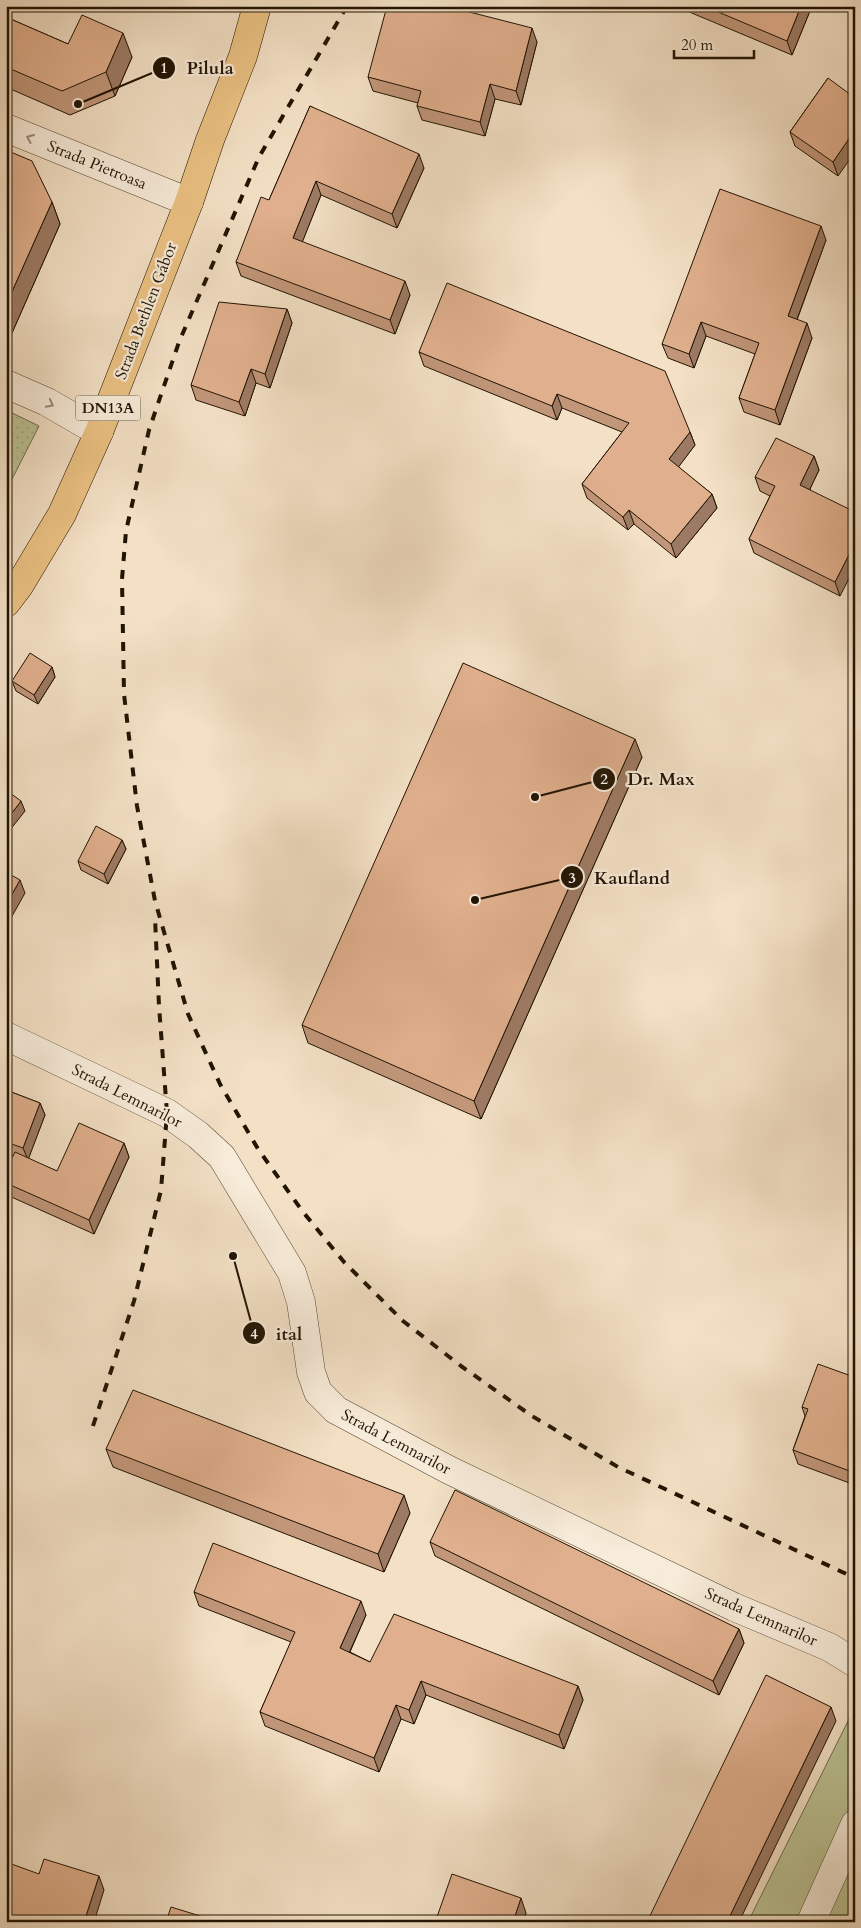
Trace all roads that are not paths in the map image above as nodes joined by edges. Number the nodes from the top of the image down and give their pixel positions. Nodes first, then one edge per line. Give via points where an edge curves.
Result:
1 (257, 6) edge
2 (6, 128) edge
3 (189, 202) junction
4 (6, 384) edge
5 (99, 432) junction
6 (6, 603) edge
7 (6, 1036) edge
8 (855, 1663) edge
9 (855, 1824) edge
10 (811, 1922) edge

1 - 3 main road, Strada Bethlen Gábor / DN13A via 243,56
3 -> 2 street, Strada Pietroasa
3 - 5 main road, Strada Bethlen Gábor / DN13A
4 -> 5 street via 48,402
5 - 6 main road, Strada Bethlen Gábor / DN13A via 62,514
7 - 8 street, Strada Lemnarilor via 166,1113 222,1157 292,1273 301,1302 311,1372 318,1392 336,1410 449,1470 734,1607 829,1647
9 - 10 street

